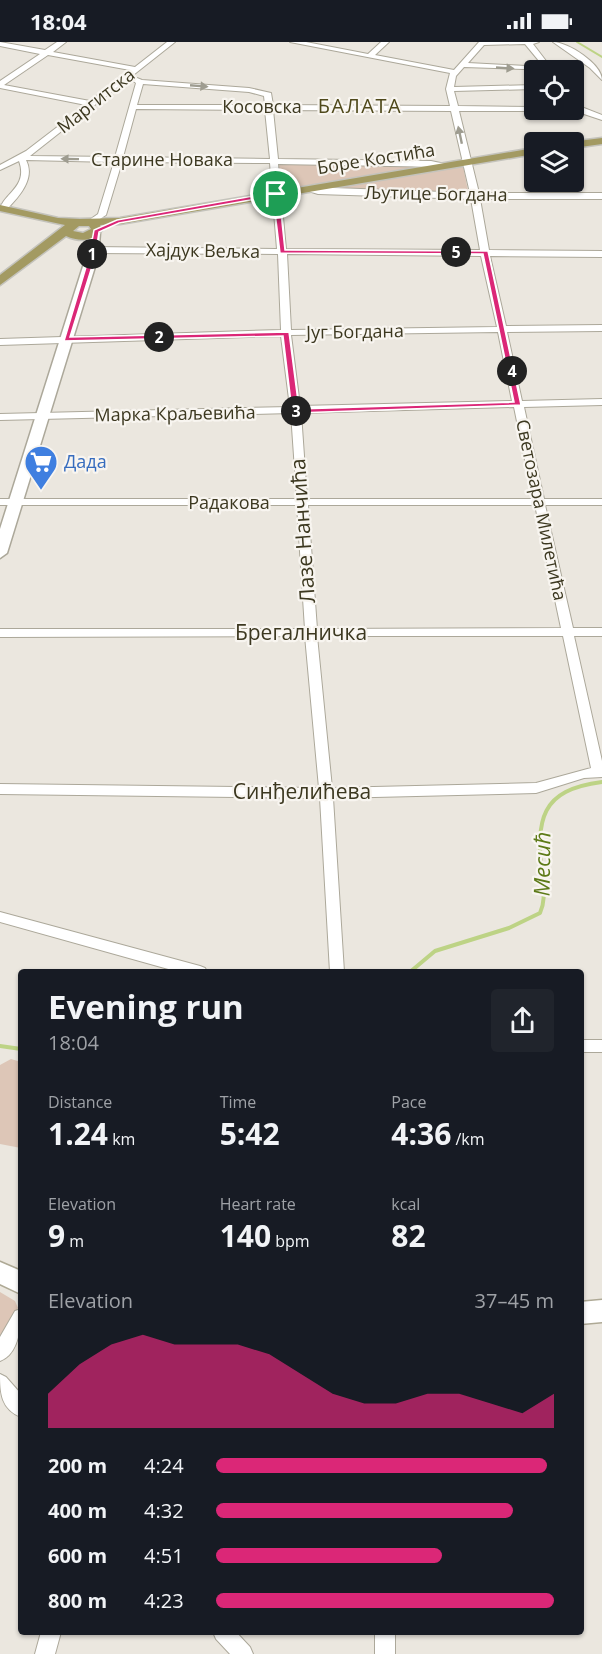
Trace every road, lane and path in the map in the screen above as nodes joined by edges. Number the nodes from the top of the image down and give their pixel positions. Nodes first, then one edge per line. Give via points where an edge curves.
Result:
1 (62, 42) edge
2 (171, 42) edge
3 (294, 42) edge
4 (385, 42) edge
5 (482, 42) edge
6 (531, 42) edge
7 (558, 42) edge
8 (0, 44) edge
9 (47, 52) junction
10 (369, 56) junction
11 (543, 60) edge
12 (458, 68) junction
13 (136, 69) junction
14 (524, 69) edge
15 (128, 77) junction
16 (602, 78) edge
17 (140, 82) junction
18 (0, 85) edge
19 (524, 87) edge
20 (450, 89) junction
21 (93, 104) junction
22 (134, 107) junction
23 (268, 107) junction
24 (454, 108) junction
25 (524, 109) edge
26 (584, 111) edge
27 (602, 118) edge
28 (602, 141) edge
29 (584, 143) edge
30 (524, 153) edge
31 (21, 158) junction
32 (119, 160) junction
33 (272, 161) junction
34 (466, 162) junction
35 (446, 165) junction
36 (0, 168) edge
37 (306, 189) junction
38 (276, 194) junction
39 (475, 196) junction
40 (602, 196) edge
41 (1, 209) edge
42 (110, 220) junction
43 (58, 221) junction
44 (67, 229) junction
45 (88, 230) junction
46 (49, 244) junction
47 (93, 248) junction
48 (282, 251) junction
49 (485, 252) junction
50 (602, 254) edge
51 (0, 280) edge
52 (602, 328) edge
53 (503, 329) junction
54 (286, 334) junction
55 (66, 339) junction
56 (0, 342) edge
57 (602, 402) edge
58 (518, 404) junction
59 (296, 411) junction
60 (0, 417) edge
61 (41, 417) junction
62 (0, 502) edge
63 (16, 502) junction
64 (540, 502) junction
65 (602, 502) edge
66 (301, 503) junction
67 (0, 554) edge
68 (567, 632) junction
69 (602, 632) edge
70 (0, 633) edge
71 (311, 633) junction
72 (600, 772) edge
73 (0, 789) edge
74 (326, 793) junction
75 (0, 917) edge
76 (190, 969) edge
77 (337, 969) edge
78 (584, 1046) edge
79 (602, 1046) edge
80 (0, 1272) edge
81 (18, 1281) edge
82 (602, 1311) edge
83 (584, 1313) edge
84 (18, 1322) edge
85 (0, 1353) edge
86 (0, 1383) edge
87 (18, 1404) edge
88 (50, 1635) edge
89 (226, 1635) edge
90 (385, 1635) edge
91 (45, 1654) edge
92 (243, 1654) edge
93 (386, 1654) edge

1 - 9 street
2 - 13 street, Маргитска
3 - 10 street
4 - 10 street
5 - 6 street
5 - 12 street
6 - 11 street
7 - 16 street via 593,66
8 - 9 street
9 - 13 street
9 - 18 street
10 - 12 street
12 -> 14 street
12 - 20 street via 450,78
13 - 15 street, Маргитска
15 - 17 street
15 - 21 street, Маргитска
17 - 22 street
17 -> 23 street, Лазе Нанчића via 264,93 268,96
18 - 21 street
19 - 20 street
20 - 24 street, Светозара Милетића
21 - 31 street, Маргитска
22 - 23 street, Косовска
22 - 32 street
23 - 24 street, Косовска
23 - 33 street, Лазе Нанчића
24 - 25 street, Косовска
34 -> 24 street, Светозара Милетића
26 - 27 street
28 - 29 main road
30 - 34 main road, Боре Костића
32 -> 31 street, Старине Новака
31 - 36 street, Маргитска
31 - 41 street via 25,178
32 - 33 street, Старине Новака
32 - 42 street
33 - 35 street, Старине Новака
33 - 38 street, Лазе Нанчића
34 - 35 main road, Боре Костића
34 - 39 street, Светозара Милетића
35 - 37 main road, Боре Костића
37 - 38 main road, Боре Костића
37 - 39 street, Љутице Богдана
38 - 42 main road, Боре Костића
38 - 48 street, Лазе Нанчића
39 - 40 street, Љутице Богдана
39 - 49 street, Светозара Милетића
41 - 43 main road
42 - 45 main road, Боре Костића
43 - 44 main road
43 - 45 main road
44 - 45 main road
44 - 46 main road
45 - 46 main road
45 - 47 street
46 - 51 main road
47 - 48 street, Хајдук Вељка
47 - 55 street
48 - 49 street, Хајдук Вељка
48 - 54 street, Лазе Нанчића
49 - 50 street, Хајдук Вељка
49 - 53 street, Светозара Милетића
52 - 53 street, Југ Богдана
53 - 54 street, Југ Богдана
53 - 58 street, Светозара Милетића
54 - 55 street, Југ Богдана
54 - 59 street, Лазе Нанчића
55 - 56 street, Југ Богдана
55 - 61 street
57 - 58 street, Марка Краљевића
58 - 59 street, Марка Краљевића
58 - 64 street, Светозара Милетића
59 - 61 street, Марка Краљевића
59 - 66 street, Лазе Нанчића
60 - 61 street, Марка Краљевића
61 - 63 street
62 - 63 street, Радакова
63 - 66 street, Радакова
63 - 67 street
64 - 65 street, Радакова
64 - 66 street, Радакова
64 - 68 street, Светозара Милетића
66 - 71 street, Лазе Нанчића
68 - 69 street, Брегалничка
68 - 71 street, Брегалничка
68 - 72 street, Светозара Милетића
70 - 71 street, Брегалничка
71 - 74 street, Лазе Нанчића
72 - 74 street, Синђелићева via 536,788
73 - 74 street, Синђелићева
74 - 77 street, Лазе Нанчића
75 - 76 street
78 - 79 street
80 - 81 street
82 - 83 street
84 - 85 street
86 - 87 street
88 - 91 street
89 - 92 street
90 - 93 street

